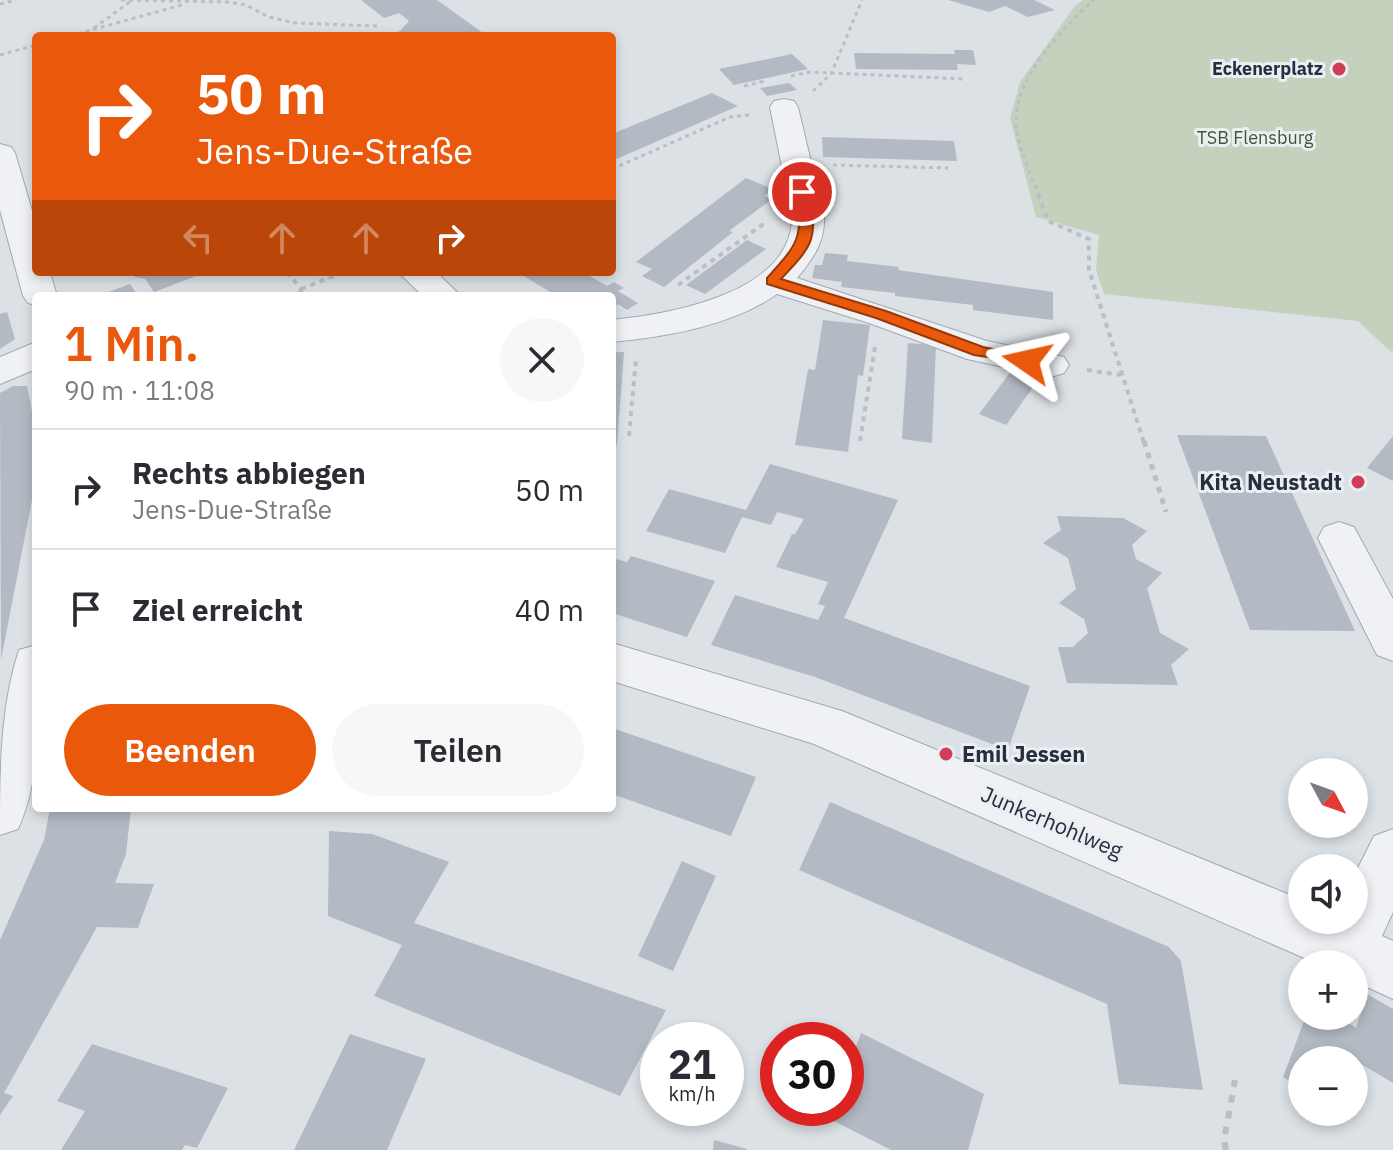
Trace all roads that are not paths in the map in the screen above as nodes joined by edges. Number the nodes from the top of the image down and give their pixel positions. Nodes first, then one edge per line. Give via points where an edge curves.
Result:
1 (784, 107) road end
2 (0, 153) edge
3 (27, 219) edge
4 (32, 249) edge
5 (420, 276) edge
6 (772, 281) junction
7 (439, 292) edge
8 (625, 338) edge
9 (32, 356) edge
10 (1051, 365) dead end
11 (0, 372) edge
12 (1339, 538) dead end
13 (1393, 642) edge
14 (616, 663) edge
15 (32, 689) edge
16 (0, 812) edge
17 (1393, 854) edge
18 (1370, 959) edge

1 - 6 street via 808,232 803,247
2 - 3 street
3 - 4 street
5 - 7 street
6 - 8 street via 723,308
6 - 10 street via 980,351
9 - 11 street
12 - 13 street
14 - 18 street, Junkerhohlweg via 825,726
15 - 16 street
17 - 18 street

